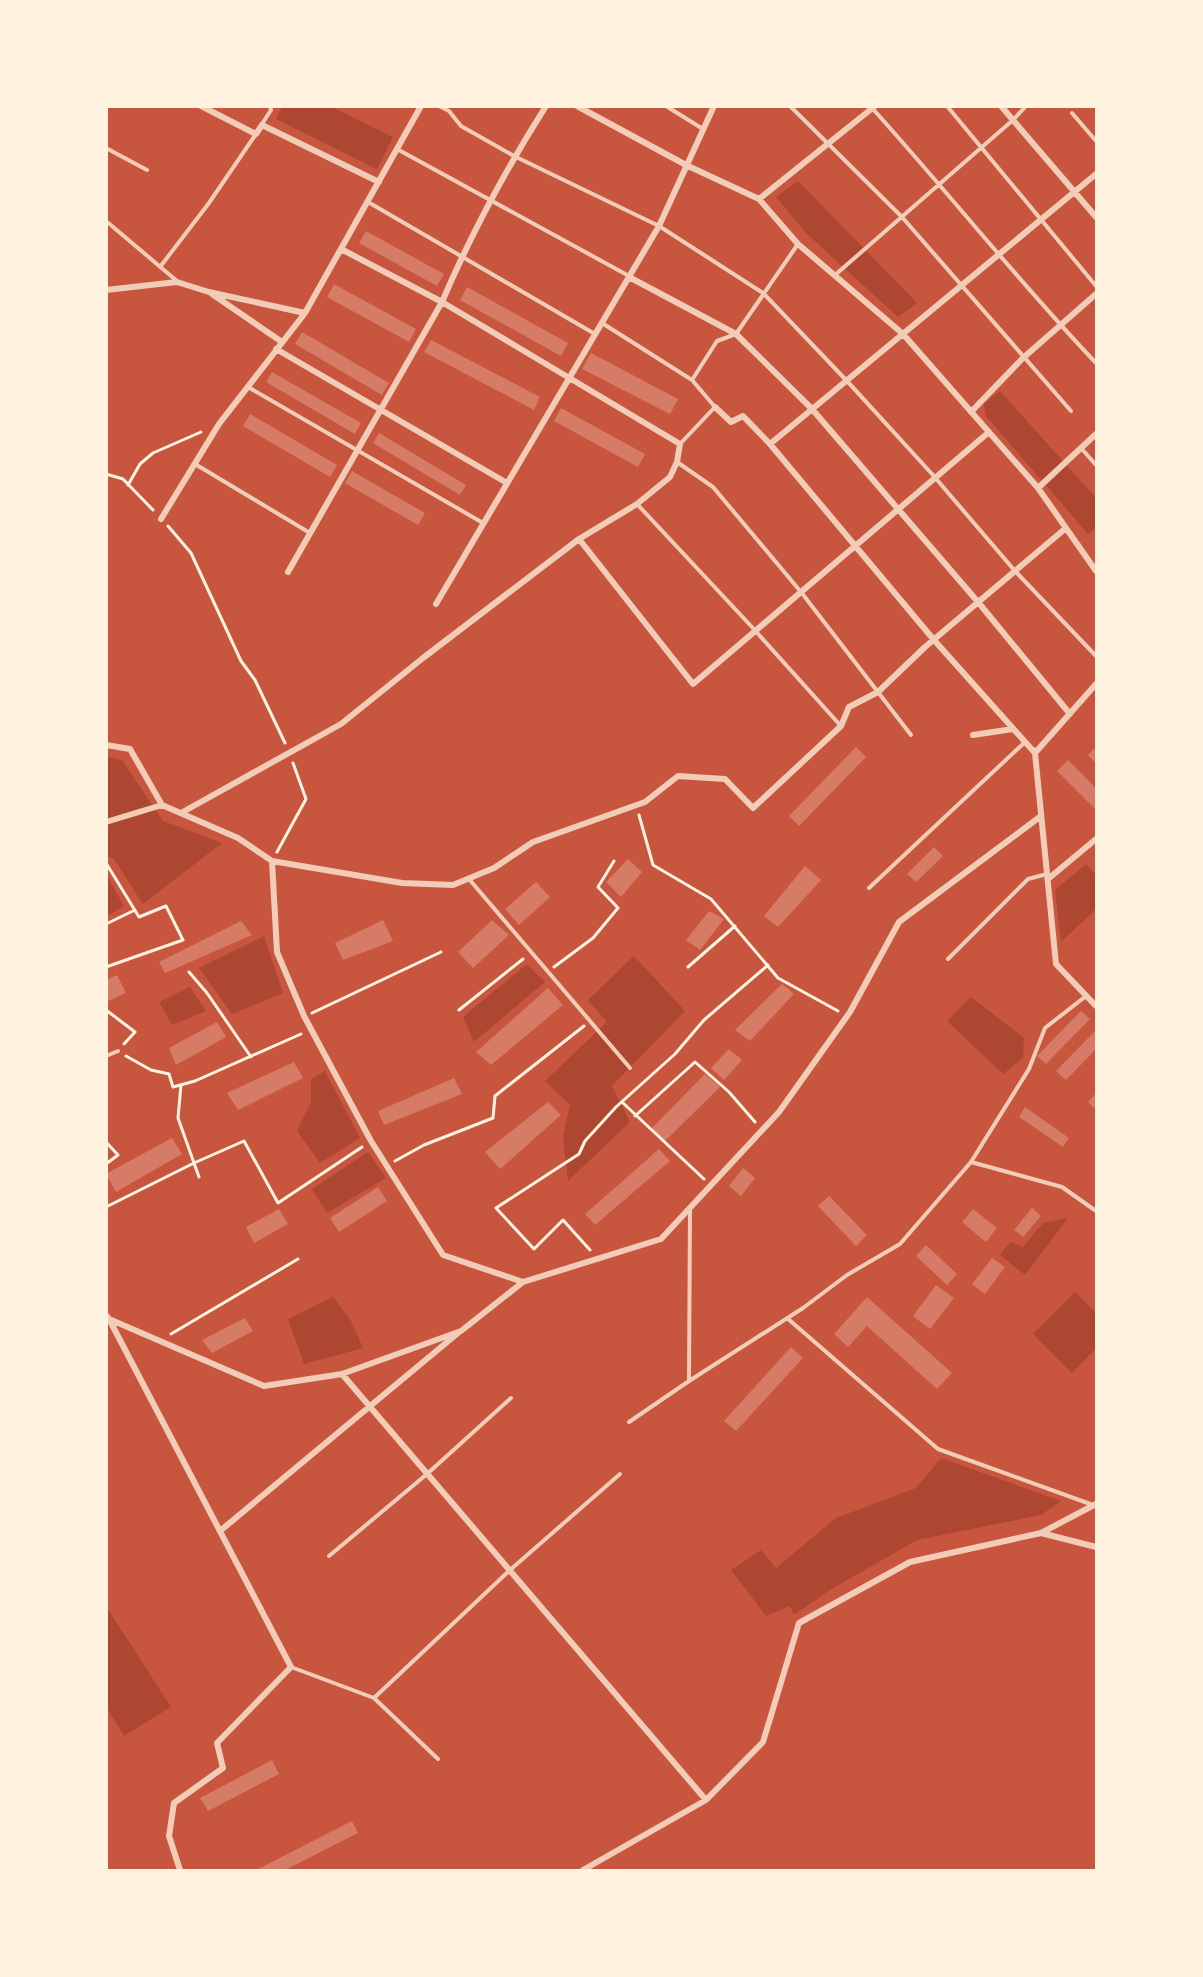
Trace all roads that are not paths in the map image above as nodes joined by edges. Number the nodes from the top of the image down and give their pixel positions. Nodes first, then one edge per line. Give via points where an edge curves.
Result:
1 (201, 106) edge
2 (270, 106) edge
3 (421, 106) edge
4 (439, 106) edge
5 (546, 106) edge
6 (577, 106) edge
7 (666, 106) edge
8 (714, 106) edge
9 (790, 106) edge
10 (947, 106) edge
11 (1001, 106) edge
12 (1026, 106) edge
13 (873, 107) edge
14 (1072, 113) dead end
15 (1013, 120) junction
16 (261, 125) junction
17 (704, 130) junction
18 (256, 134) junction
19 (1096, 141) edge
20 (828, 144) junction
21 (106, 148) edge
22 (981, 148) junction
23 (397, 149) junction
24 (514, 156) junction
25 (686, 165) junction
26 (147, 170) dead end
27 (1096, 174) edge
28 (379, 182) junction
29 (940, 184) junction
30 (1075, 192) junction
31 (759, 199) junction
32 (491, 200) junction
33 (367, 202) junction
34 (902, 217) junction
35 (1096, 217) edge
36 (1041, 220) junction
37 (106, 221) edge
38 (659, 226) junction
39 (798, 244) junction
40 (341, 249) junction
41 (1000, 254) junction
42 (462, 255) junction
43 (160, 267) junction
44 (835, 275) junction
45 (629, 277) junction
46 (177, 282) junction
47 (962, 286) junction
48 (1096, 286) edge
49 (106, 291) edge
50 (209, 292) junction
51 (763, 293) junction
52 (1096, 294) edge
53 (442, 302) junction
54 (305, 313) junction
55 (602, 322) junction
56 (1060, 325) junction
57 (595, 334) junction
58 (736, 334) junction
59 (903, 334) junction
60 (282, 342) junction
61 (276, 349) junction
62 (1023, 358) junction
63 (1096, 363) edge
64 (569, 378) junction
65 (692, 380) junction
66 (847, 381) junction
67 (246, 386) junction
68 (715, 407) junction
69 (812, 409) junction
70 (380, 410) junction
71 (1071, 411) dead end
72 (971, 412) junction
73 (989, 432) junction
74 (1096, 434) edge
75 (680, 444) junction
76 (770, 444) junction
77 (1081, 448) junction
78 (358, 449) junction
79 (677, 462) junction
80 (194, 463) junction
81 (1096, 465) edge
82 (935, 478) junction
83 (507, 483) junction
84 (1038, 488) junction
85 (637, 504) junction
86 (897, 510) junction
87 (161, 519) road end
88 (484, 523) junction
89 (1066, 528) junction
90 (310, 533) junction
91 (579, 539) junction
92 (855, 546) junction
93 (1015, 571) junction
94 (1096, 571) edge
95 (288, 572) dead end
96 (801, 592) junction
97 (978, 602) junction
98 (436, 604) dead end
99 (756, 631) junction
100 (934, 640) junction
101 (1096, 656) edge
102 (1096, 684) edge
103 (878, 692) junction
104 (1070, 714) junction
105 (841, 726) junction
106 (911, 735) dead end
107 (973, 735) dead end
108 (1025, 742) junction
109 (106, 745) edge
110 (1035, 753) junction
111 (162, 805) junction
112 (181, 813) junction
113 (1041, 816) junction
114 (106, 822) edge
115 (1096, 839) edge
116 (272, 861) junction
117 (1047, 876) junction
118 (469, 878) junction
119 (869, 888) dead end
120 (948, 959) dead end
121 (1086, 996) junction
122 (1096, 1006) edge
123 (118, 1051) road end
124 (106, 1056) edge
125 (630, 1068) dead end
126 (970, 1162) junction
127 (690, 1208) junction
128 (1096, 1211) edge
129 (523, 1282) junction
130 (108, 1317) edge
131 (787, 1318) junction
132 (461, 1331) junction
133 (342, 1374) junction
134 (689, 1381) junction
135 (511, 1398) dead end
136 (371, 1408) junction
137 (629, 1422) dead end
138 (428, 1474) junction
139 (620, 1474) dead end
140 (1095, 1504) edge
141 (220, 1532) junction
142 (1041, 1533) junction
143 (1096, 1547) edge
144 (329, 1556) dead end
145 (510, 1570) junction
146 (291, 1667) junction
147 (374, 1698) junction
148 (438, 1759) dead end
149 (706, 1800) junction
150 (180, 1870) edge
151 (583, 1870) edge

1 - 18 street
2 - 16 lane
3 - 23 street
4 - 24 lane via 449,111 461,126
5 - 24 street
6 - 25 street
7 - 17 lane
8 - 17 street
9 - 20 lane
10 - 22 lane
11 - 15 street
12 - 15 lane
13 - 20 street
13 - 29 lane
14 - 19 lane
15 - 22 lane
15 - 30 street
16 - 18 street
16 - 28 street
17 - 25 street
18 - 43 lane
20 - 31 street
20 - 34 lane
21 - 26 lane
22 - 29 lane
22 - 36 lane
23 - 28 street
23 - 32 lane
24 - 32 street
24 - 38 lane
25 - 31 street
25 - 38 street
27 - 30 street
28 - 33 street
29 - 34 lane
29 - 41 lane
30 - 35 street
30 - 36 street
31 - 39 street
32 - 42 street
32 - 45 lane
33 - 40 street
33 - 42 lane
34 - 44 lane
34 - 47 lane
36 - 41 street
36 - 48 lane
37 - 43 lane
38 - 45 street
38 - 51 lane
39 - 44 street
39 - 51 lane
40 - 53 street
40 - 54 street
41 - 47 street
41 - 56 lane
42 - 53 street
42 - 57 lane
43 - 46 lane
44 - 59 street
45 - 55 street
45 - 58 street
46 - 49 street
46 - 50 street
47 - 59 street
47 - 62 lane
50 - 54 street
50 - 60 street
51 - 58 lane
51 - 66 lane
52 - 56 street
53 - 64 street
53 - 70 street
54 - 60 street
55 - 57 street
55 - 65 lane
56 - 62 street
56 - 63 lane
57 - 64 street
58 - 65 lane via 717,341
58 - 69 street
59 - 66 street
59 - 72 street
60 - 61 street
61 - 67 street
61 - 70 street
62 - 71 lane
62 - 72 street
64 - 75 street
64 - 83 street
65 - 68 lane
66 - 69 street
66 - 82 lane
67 - 78 lane
67 - 80 street
68 - 75 lane
68 - 76 street via 731,422 743,416
69 - 76 street
69 - 86 street
70 - 78 street
70 - 83 street
72 - 73 street
73 - 82 street
73 - 84 street
74 - 77 street
75 - 79 street
76 - 92 street
77 - 81 lane
77 - 84 street
78 - 88 lane
78 - 90 street
79 - 85 street via 670,477
79 - 96 lane via 713,487
80 - 87 street
80 - 90 lane
82 - 86 street
82 - 93 lane
83 - 88 street
84 - 89 street
85 - 91 street
85 - 99 lane
86 - 92 street
86 - 97 street
88 - 98 street
89 - 93 street
89 - 94 street
90 - 95 street
91 - 99 street via 693,684
91 - 112 street via 341,724
92 - 96 street
92 - 100 street
93 - 97 street
93 - 101 lane
96 - 99 street
96 - 103 lane
97 - 100 street
97 - 104 street
99 - 105 lane
100 - 103 street
100 - 110 street
102 - 104 street
103 - 105 street via 849,707
103 - 106 lane
104 - 110 street
105 - 118 street via 753,808 724,779 678,776 645,802 533,842 494,868
107 - 108 street via 1013,729
108 - 110 street
108 - 119 lane
109 - 111 street via 130,749
110 - 113 street
111 - 112 street
111 - 114 street
112 - 116 street via 238,838
113 - 117 street
113 - 127 street via 899,922 847,1016 779,1112
115 - 117 street
116 - 118 street via 402,883 453,885
116 - 129 street via 276,952 311,1030 371,1141 442,1255
117 - 120 lane via 1028,879
117 - 121 street via 1056,964
118 - 125 lane
121 - 122 street
121 - 126 lane via 1045,1028 1029,1069
123 - 124 lane
126 - 128 lane via 1062,1187
126 - 131 lane via 900,1244 847,1275
127 - 129 street via 661,1239
127 - 134 lane
129 - 132 street
130 - 133 street via 264,1386
130 - 141 street
131 - 134 lane
131 - 140 lane via 938,1449
132 - 133 street
132 - 136 street
133 - 136 street
134 - 137 lane
135 - 138 lane
136 - 138 street
136 - 141 street
138 - 144 lane
138 - 145 street
139 - 145 lane
140 - 142 street
141 - 146 street
142 - 143 street
142 - 149 street via 910,1562 799,1623 763,1742
145 - 147 lane
145 - 149 street
146 - 147 lane
146 - 150 street via 217,1743 224,1768 174,1803 169,1836
147 - 148 lane
149 - 151 street

